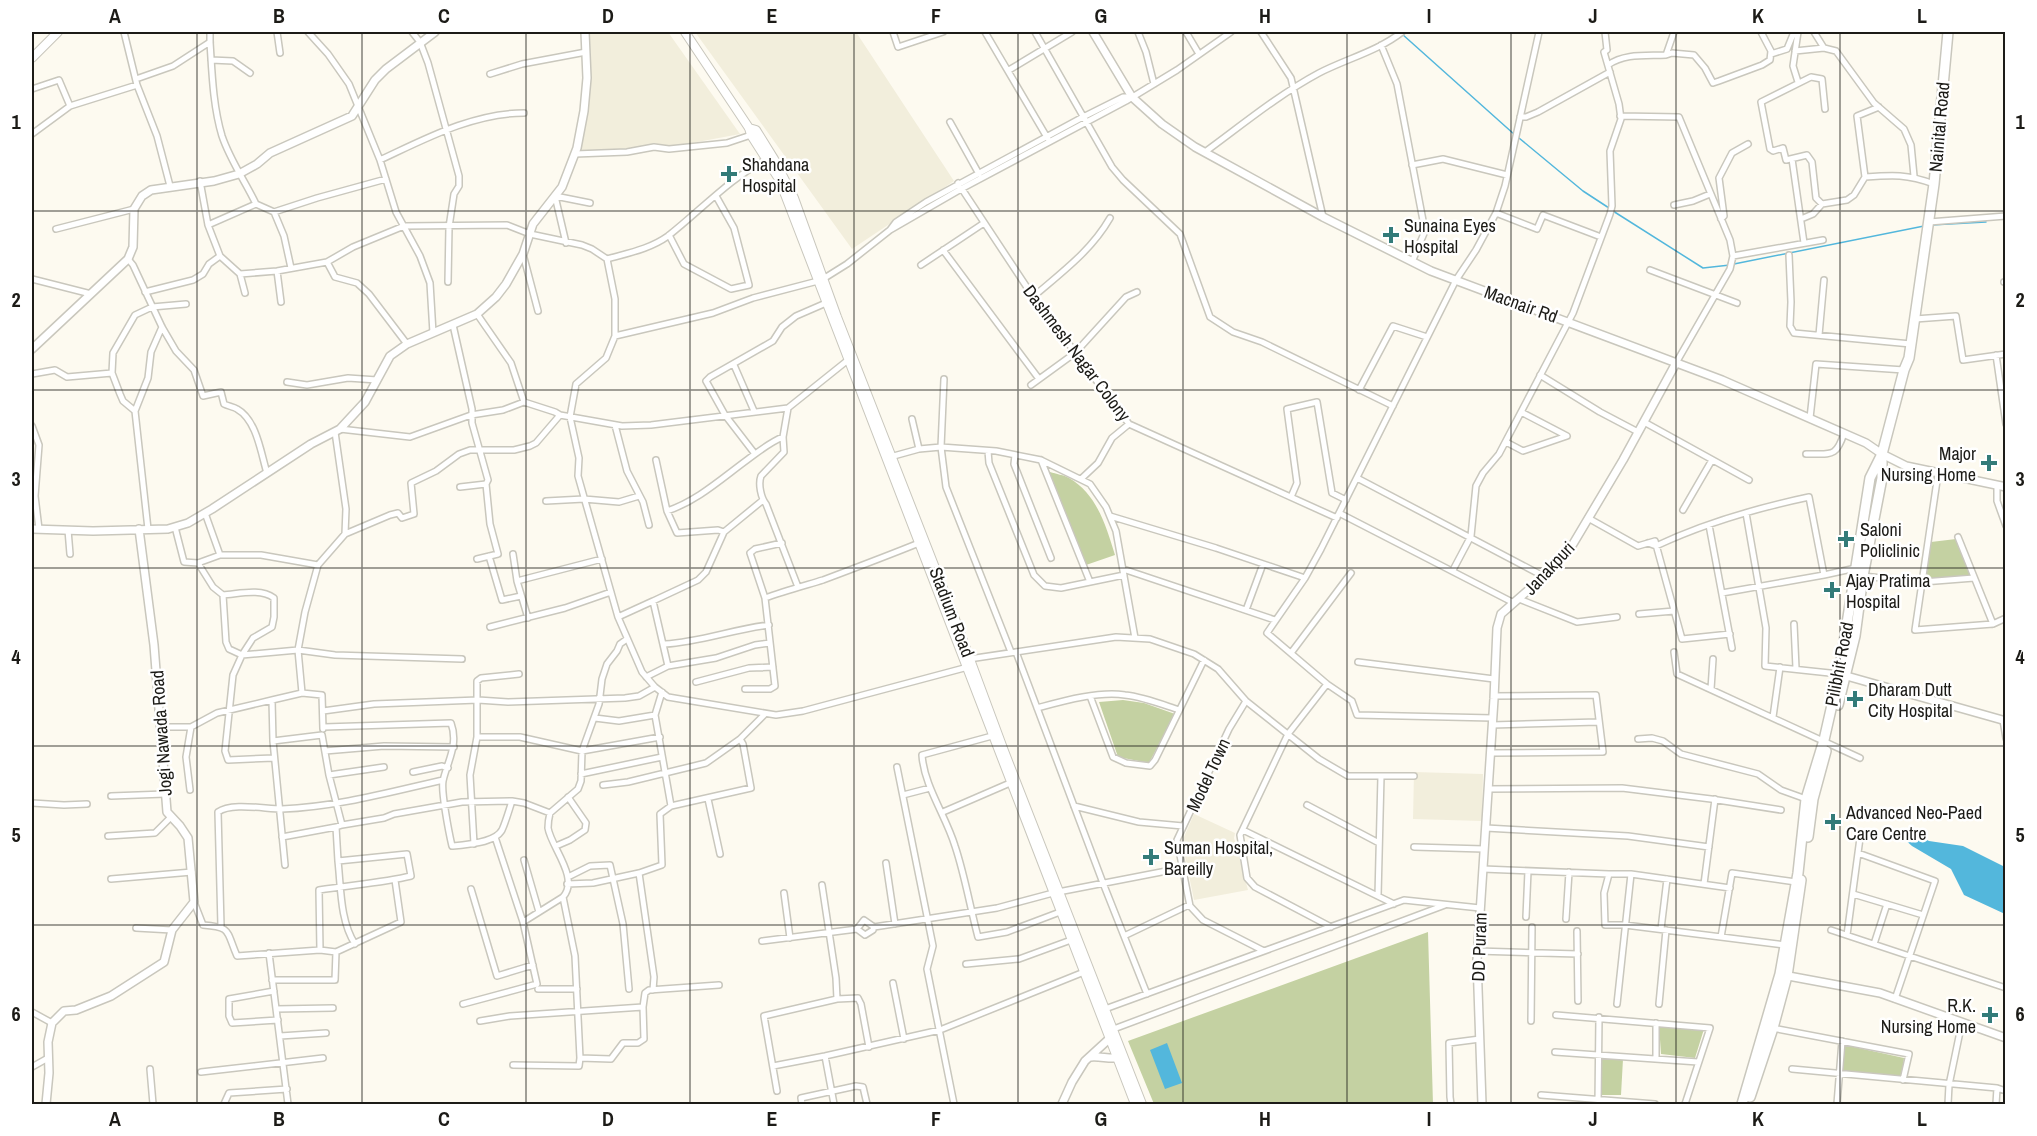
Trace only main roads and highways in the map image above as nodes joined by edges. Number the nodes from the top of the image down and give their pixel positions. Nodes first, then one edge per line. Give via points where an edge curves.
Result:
1 (58, 32) edge
2 (685, 32) edge
3 (1948, 32) edge
4 (32, 58) edge
5 (750, 131) junction
6 (820, 280) junction
7 (1882, 454) joint
8 (889, 458) junction
9 (968, 663) junction
10 (1826, 741) junction
11 (1056, 893) junction
12 (1783, 975) junction
13 (1769, 1027) junction
14 (1111, 1034) junction
15 (1120, 1057) junction
16 (1135, 1104) edge
17 (1142, 1104) edge
18 (1742, 1104) edge
19 (1748, 1104) edge

1 - 4 main road
2 - 5 main road, Stadium Road
3 - 7 highway, Nainital Road via 1934,184 1909,358
5 - 6 main road, Stadium Road via 786,197
5 - 6 main road, Stadium Road via 756,130 786,179
6 - 8 main road, Stadium Road
6 - 8 main road, Stadium Road
7 - 10 highway, Pilibhit Road via 1882,478 1858,573 1842,675
8 - 9 main road, Stadium Road
8 - 9 main road, Stadium Road
9 - 11 main road, Stadium Road
9 - 11 main road, Stadium Road via 992,736
10 - 12 highway
10 - 12 highway, Pilibhit Road via 1806,799
11 - 14 main road, Stadium Road via 1105,1010
11 - 14 main road, Stadium Road via 1060,912
12 - 13 highway, Pilibhit Road
13 - 18 highway, Pilibhit Road
13 - 19 highway
14 - 15 main road, Stadium Road
15 - 16 main road, Stadium Road
15 - 17 main road, Stadium Road

